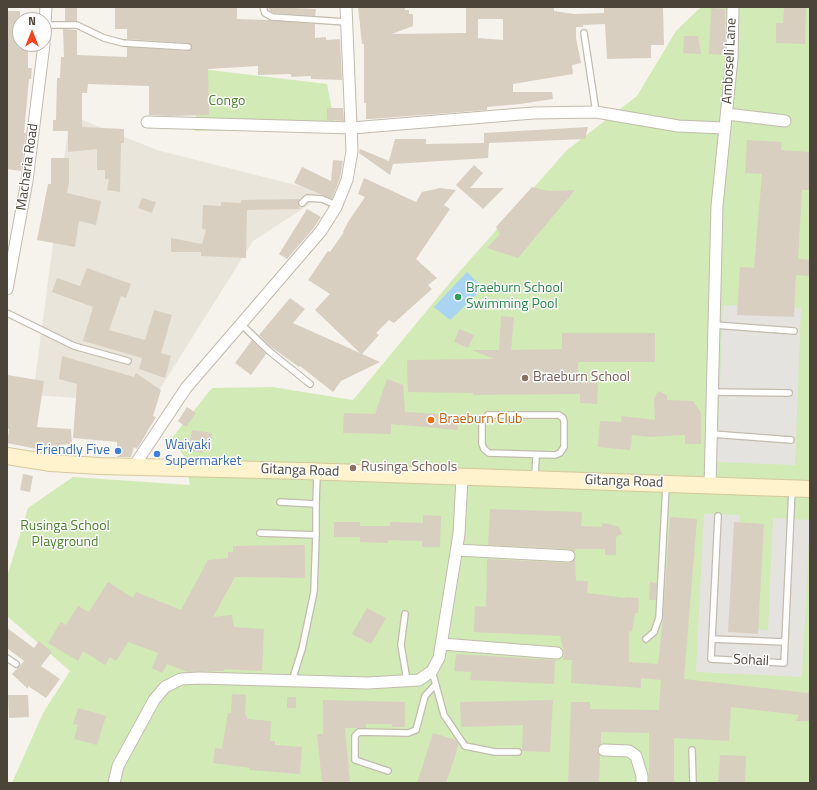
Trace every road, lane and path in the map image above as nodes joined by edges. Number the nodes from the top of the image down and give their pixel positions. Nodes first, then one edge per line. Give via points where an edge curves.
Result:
1 (263, 7) edge
2 (346, 7) edge
3 (733, 7) edge
4 (346, 22) junction
5 (52, 25) edge
6 (584, 32) dead end
7 (188, 47) dead end
8 (43, 52) edge
9 (596, 112) junction
10 (727, 114) junction
11 (785, 121) dead end
12 (147, 122) dead end
13 (352, 128) junction
14 (724, 128) junction
15 (302, 202) dead end
16 (336, 205) junction
17 (7, 288) edge
18 (7, 313) edge
19 (241, 324) junction
20 (714, 325) junction
21 (794, 331) dead end
22 (128, 361) dead end
23 (310, 384) dead end
24 (713, 392) junction
25 (788, 393) dead end
26 (712, 434) junction
27 (791, 440) dead end
28 (7, 456) edge
29 (536, 456) junction
30 (134, 466) junction
31 (316, 471) junction
32 (462, 478) junction
33 (535, 479) junction
34 (666, 484) junction
35 (710, 485) junction
36 (792, 488) junction
37 (810, 489) edge
38 (280, 502) dead end
39 (316, 504) junction
40 (718, 516) dead end
41 (260, 533) dead end
42 (316, 535) junction
43 (457, 550) junction
44 (569, 556) dead end
45 (405, 614) dead end
46 (646, 639) dead end
47 (712, 639) junction
48 (785, 642) junction
49 (442, 644) junction
50 (557, 653) dead end
51 (7, 658) edge
52 (16, 664) dead end
53 (432, 671) junction
54 (407, 680) junction
55 (292, 681) junction
56 (434, 685) junction
57 (604, 750) dead end
58 (692, 750) dead end
59 (518, 752) dead end
60 (388, 771) dead end
61 (114, 783) edge
62 (642, 783) edge
63 (693, 783) edge

1 - 4 lane via 265,13 272,17
2 - 4 street
3 - 10 street, Amboseli Lane
4 - 13 street
5 - 7 lane via 77,24 104,38 123,43
6 - 9 lane
8 - 17 street, Macharia Road via 27,181
9 - 13 street via 510,115
9 - 14 street via 678,126
10 - 11 street
10 - 14 street, Amboseli Lane
12 - 13 street
13 - 16 street via 352,152 347,180
14 - 20 street, Amboseli Lane via 717,206
15 - 16 lane via 306,198 322,199
16 - 19 street via 321,230
18 - 22 lane via 74,346
19 - 23 lane via 269,351
19 - 30 street via 186,388
20 - 21 lane
20 - 24 street, Amboseli Lane
24 - 25 lane
24 - 26 street, Amboseli Lane
26 - 27 lane
26 - 35 street, Amboseli Lane
28 - 30 main road, Gitanga Road via 51,463
29 - 29 lane via 489,453 482,444 484,418 559,415 563,418 564,447 555,455
29 - 33 lane
30 - 31 main road, Gitanga Road
31 - 32 main road, Gitanga Road
31 - 39 lane
32 - 33 main road, Gitanga Road
32 - 43 street
33 - 34 main road, Gitanga Road
34 - 35 main road, Gitanga Road
34 - 46 lane via 659,618 654,632
35 - 36 main road, Gitanga Road
36 - 37 main road, Gitanga Road
36 - 48 lane, Sohail
38 - 39 lane
39 - 42 lane
40 - 47 lane, Sohail
41 - 42 lane
42 - 55 lane via 314,592 302,649
43 - 44 street
43 - 49 street
45 - 54 lane via 401,645
47 - 48 lane
47 - 48 lane, Sohail via 711,659 784,663
49 - 50 street
49 - 53 street via 439,658
51 - 52 lane
53 - 54 street via 419,680
53 - 56 lane
54 - 55 street via 368,683
55 - 61 street via 200,678 181,679 165,687 154,700 118,766
56 - 59 lane via 444,715 465,746 495,752
56 - 60 lane via 425,696 416,730 408,733 358,732 355,736 355,760
57 - 62 street via 629,751 636,756
58 - 63 lane

